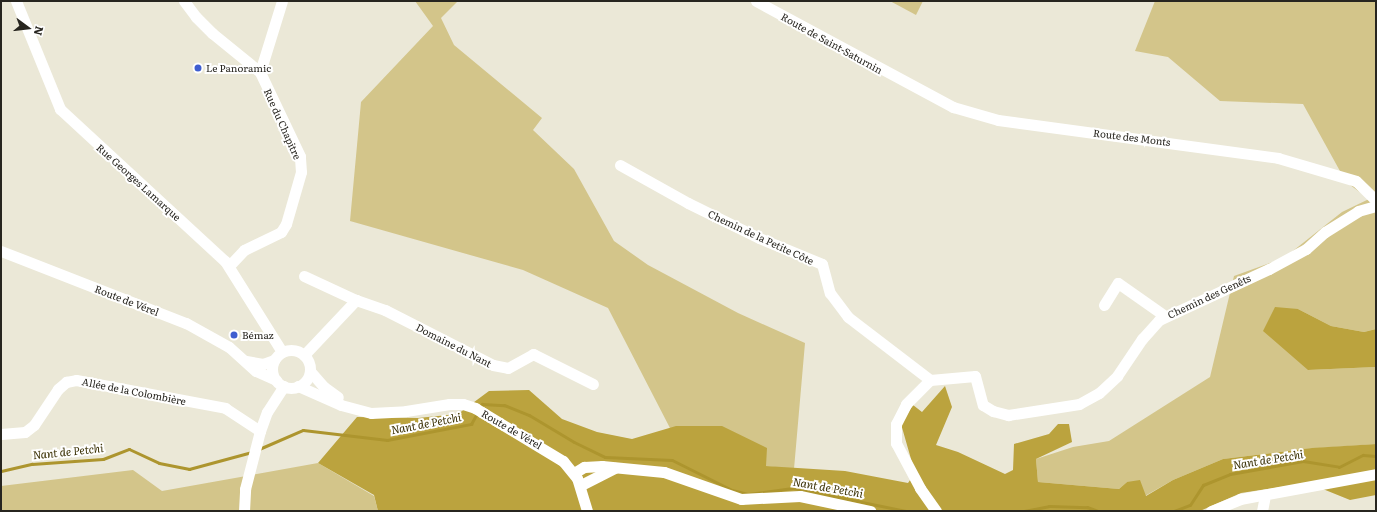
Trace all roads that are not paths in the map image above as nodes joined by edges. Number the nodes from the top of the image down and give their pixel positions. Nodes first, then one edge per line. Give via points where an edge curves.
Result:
1 (16, 1) edge
2 (184, 1) edge
3 (282, 1) edge
4 (756, 1) edge
5 (260, 72) junction
6 (886, 73) joint
7 (620, 165) dead end
8 (1376, 200) edge
9 (1376, 206) edge
10 (1, 251) edge
11 (229, 266) junction
12 (304, 276) dead end
13 (356, 300) junction
14 (1104, 305) dead end
15 (1165, 316) junction
16 (282, 352) junction
17 (304, 356) junction
18 (274, 360) junction
19 (246, 361) junction
20 (310, 371) junction
21 (930, 380) junction
22 (280, 383) junction
23 (593, 384) dead end
24 (298, 386) junction
25 (355, 409) junction
26 (260, 431) junction
27 (1, 434) edge
28 (616, 468) junction
29 (574, 473) junction
30 (1376, 474) edge
31 (581, 485) junction
32 (1265, 495) junction
33 (244, 511) edge
34 (587, 511) edge
35 (870, 511) edge
36 (936, 511) edge
37 (1211, 511) edge
38 (1262, 511) edge

1 - 11 street, Rue Georges Lamarque via 60,109
2 - 5 street via 207,28
3 - 5 street
4 - 6 street, Route de Saint-Saturnin
5 - 11 street, Rue du Chapitre via 300,156 301,172 289,217 281,232 244,250
6 - 8 street, Route des Monts via 953,107 998,120 1278,158 1356,181
7 - 21 street, Chemin de la Petite Côte via 710,214 822,264 830,293 848,316
9 - 15 street, Chemin des Genêts via 1358,211 1325,232 1306,249 1269,269
10 - 19 street, Route de Vérel via 186,323 229,347
11 - 16 street, Rue Georges Lamarque
12 - 13 street, Domaine du Nant
13 - 17 street
13 - 23 street, Domaine du Nant via 385,310 493,365 508,368 533,354
14 - 15 street via 1118,283
15 - 21 street, Chemin des Genêts via 1142,339 1117,376 1099,393 1079,404 1008,415 992,411 983,405 975,376
16 - 17 street via 294,350
16 - 18 street
17 - 20 street
18 - 19 street via 263,364
18 - 22 street via 272,370
19 - 22 street, Route de Vérel via 256,371
20 - 24 street via 306,380
20 - 25 street, Route de Vérel via 324,387
21 - 36 street via 906,404 896,424 896,443 920,488
22 - 24 street
22 - 26 street
24 - 25 street, Route de Vérel
25 - 29 street, Route de Vérel via 381,413 463,404 493,417 543,447
26 - 27 street, Allée de la Colombière via 225,408 76,380 66,382 58,389 34,425 25,432
26 - 33 street via 250,464
28 - 29 street via 590,466
28 - 31 street
28 - 35 street via 680,475 720,494 741,499 800,496
29 - 31 street, Route de Vérel
30 - 32 street
31 - 34 street, Route de Vérel
32 - 37 street via 1240,499
32 - 38 street

